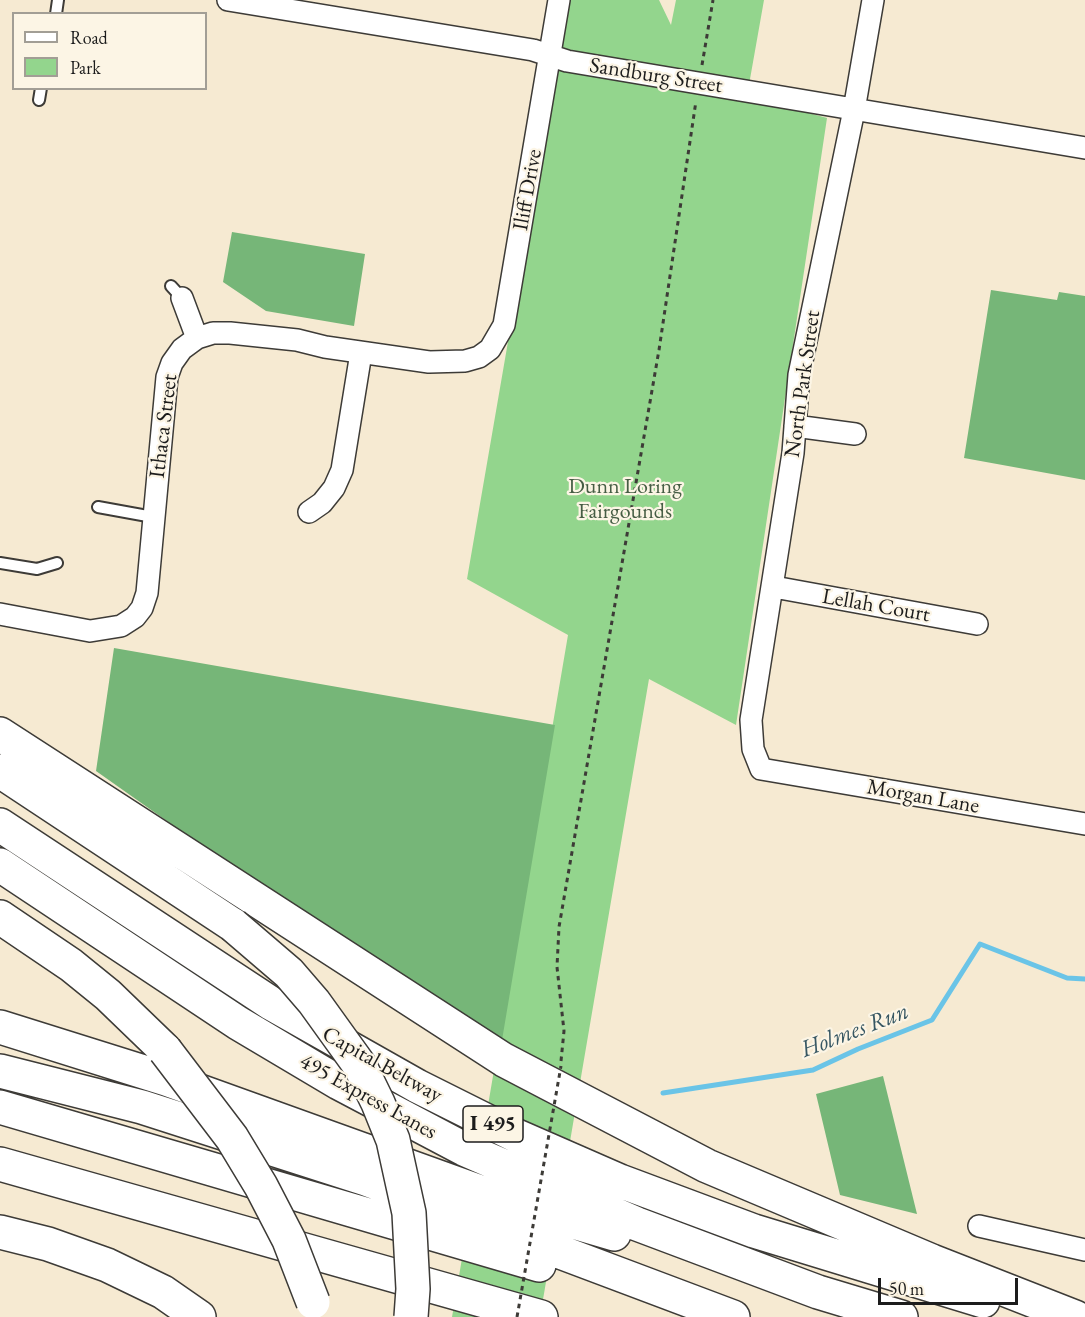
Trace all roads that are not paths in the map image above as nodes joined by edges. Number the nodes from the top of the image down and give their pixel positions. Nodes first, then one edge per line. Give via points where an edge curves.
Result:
1 (228, 0) edge
2 (559, 0) edge
3 (873, 0) edge
4 (552, 55) junction
5 (41, 90) edge
6 (39, 100) dead end
7 (854, 110) junction
8 (1085, 148) edge
9 (176, 292) dead end
10 (197, 338) junction
11 (361, 353) junction
12 (795, 426) junction
13 (855, 434) dead end
14 (98, 507) dead end
15 (309, 512) dead end
16 (153, 517) junction
17 (0, 563) edge
18 (57, 563) dead end
19 (774, 587) junction
20 (0, 614) edge
21 (977, 624) dead end
22 (0, 734) edge
23 (761, 769) joint
24 (0, 771) edge
25 (1085, 824) edge
26 (0, 825) edge
27 (0, 865) edge
28 (0, 916) edge
29 (0, 1027) edge
30 (0, 1071) edge
31 (0, 1107) edge
32 (0, 1164) edge
33 (979, 1226) dead end
34 (0, 1232) edge
35 (1085, 1250) edge
36 (818, 1292) junction
37 (315, 1310) edge
38 (199, 1317) edge
39 (411, 1317) edge
40 (541, 1317) edge
41 (725, 1317) edge
42 (733, 1317) edge
43 (902, 1317) edge
44 (1036, 1317) edge
45 (1075, 1317) edge

1 - 4 street, Sandburg Street
2 - 4 street, Iliff Drive
3 - 7 street, North Park Street
4 - 7 street, Sandburg Street via 567,61
4 - 11 street, Iliff Drive via 504,325 490,349 465,361 429,362
5 - 6 lane
7 - 8 street, Sandburg Street
7 - 12 street, North Park Street via 799,375
9 - 10 street
10 - 11 street via 230,333 297,340
10 - 16 street, Ithaca Street via 182,349 167,377
11 - 15 street via 342,470 334,488
12 - 13 street
12 - 19 street, North Park Street
14 - 16 lane
16 - 20 street, Ithaca Street via 147,594 135,617 121,626 90,631
17 - 18 lane via 38,569
19 - 21 street, Lellah Court
19 - 23 street, North Park Street via 751,728 753,749
22 - 45 highway via 535,1077 707,1166
23 - 25 street, Morgan Lane
24 - 39 highway, bridge via 232,925 289,973 314,1002 360,1066 393,1140 409,1213
26 - 44 highway, Capital Beltway / I 495 via 272,1004 417,1086 517,1136 620,1181 754,1231
27 - 36 highway, 495 Express Lanes / I 495 via 238,1023 339,1083 464,1149 637,1224
28 - 37 highway, bridge via 108,995 165,1050 232,1138 261,1186 289,1240
29 - 36 highway via 166,1079 522,1207
30 - 42 highway via 142,1107 366,1179
31 - 41 highway via 437,1237
32 - 40 highway
33 - 35 street
34 - 38 highway via 107,1265 162,1292
36 - 43 highway, 495 Express Lanes / I 495

